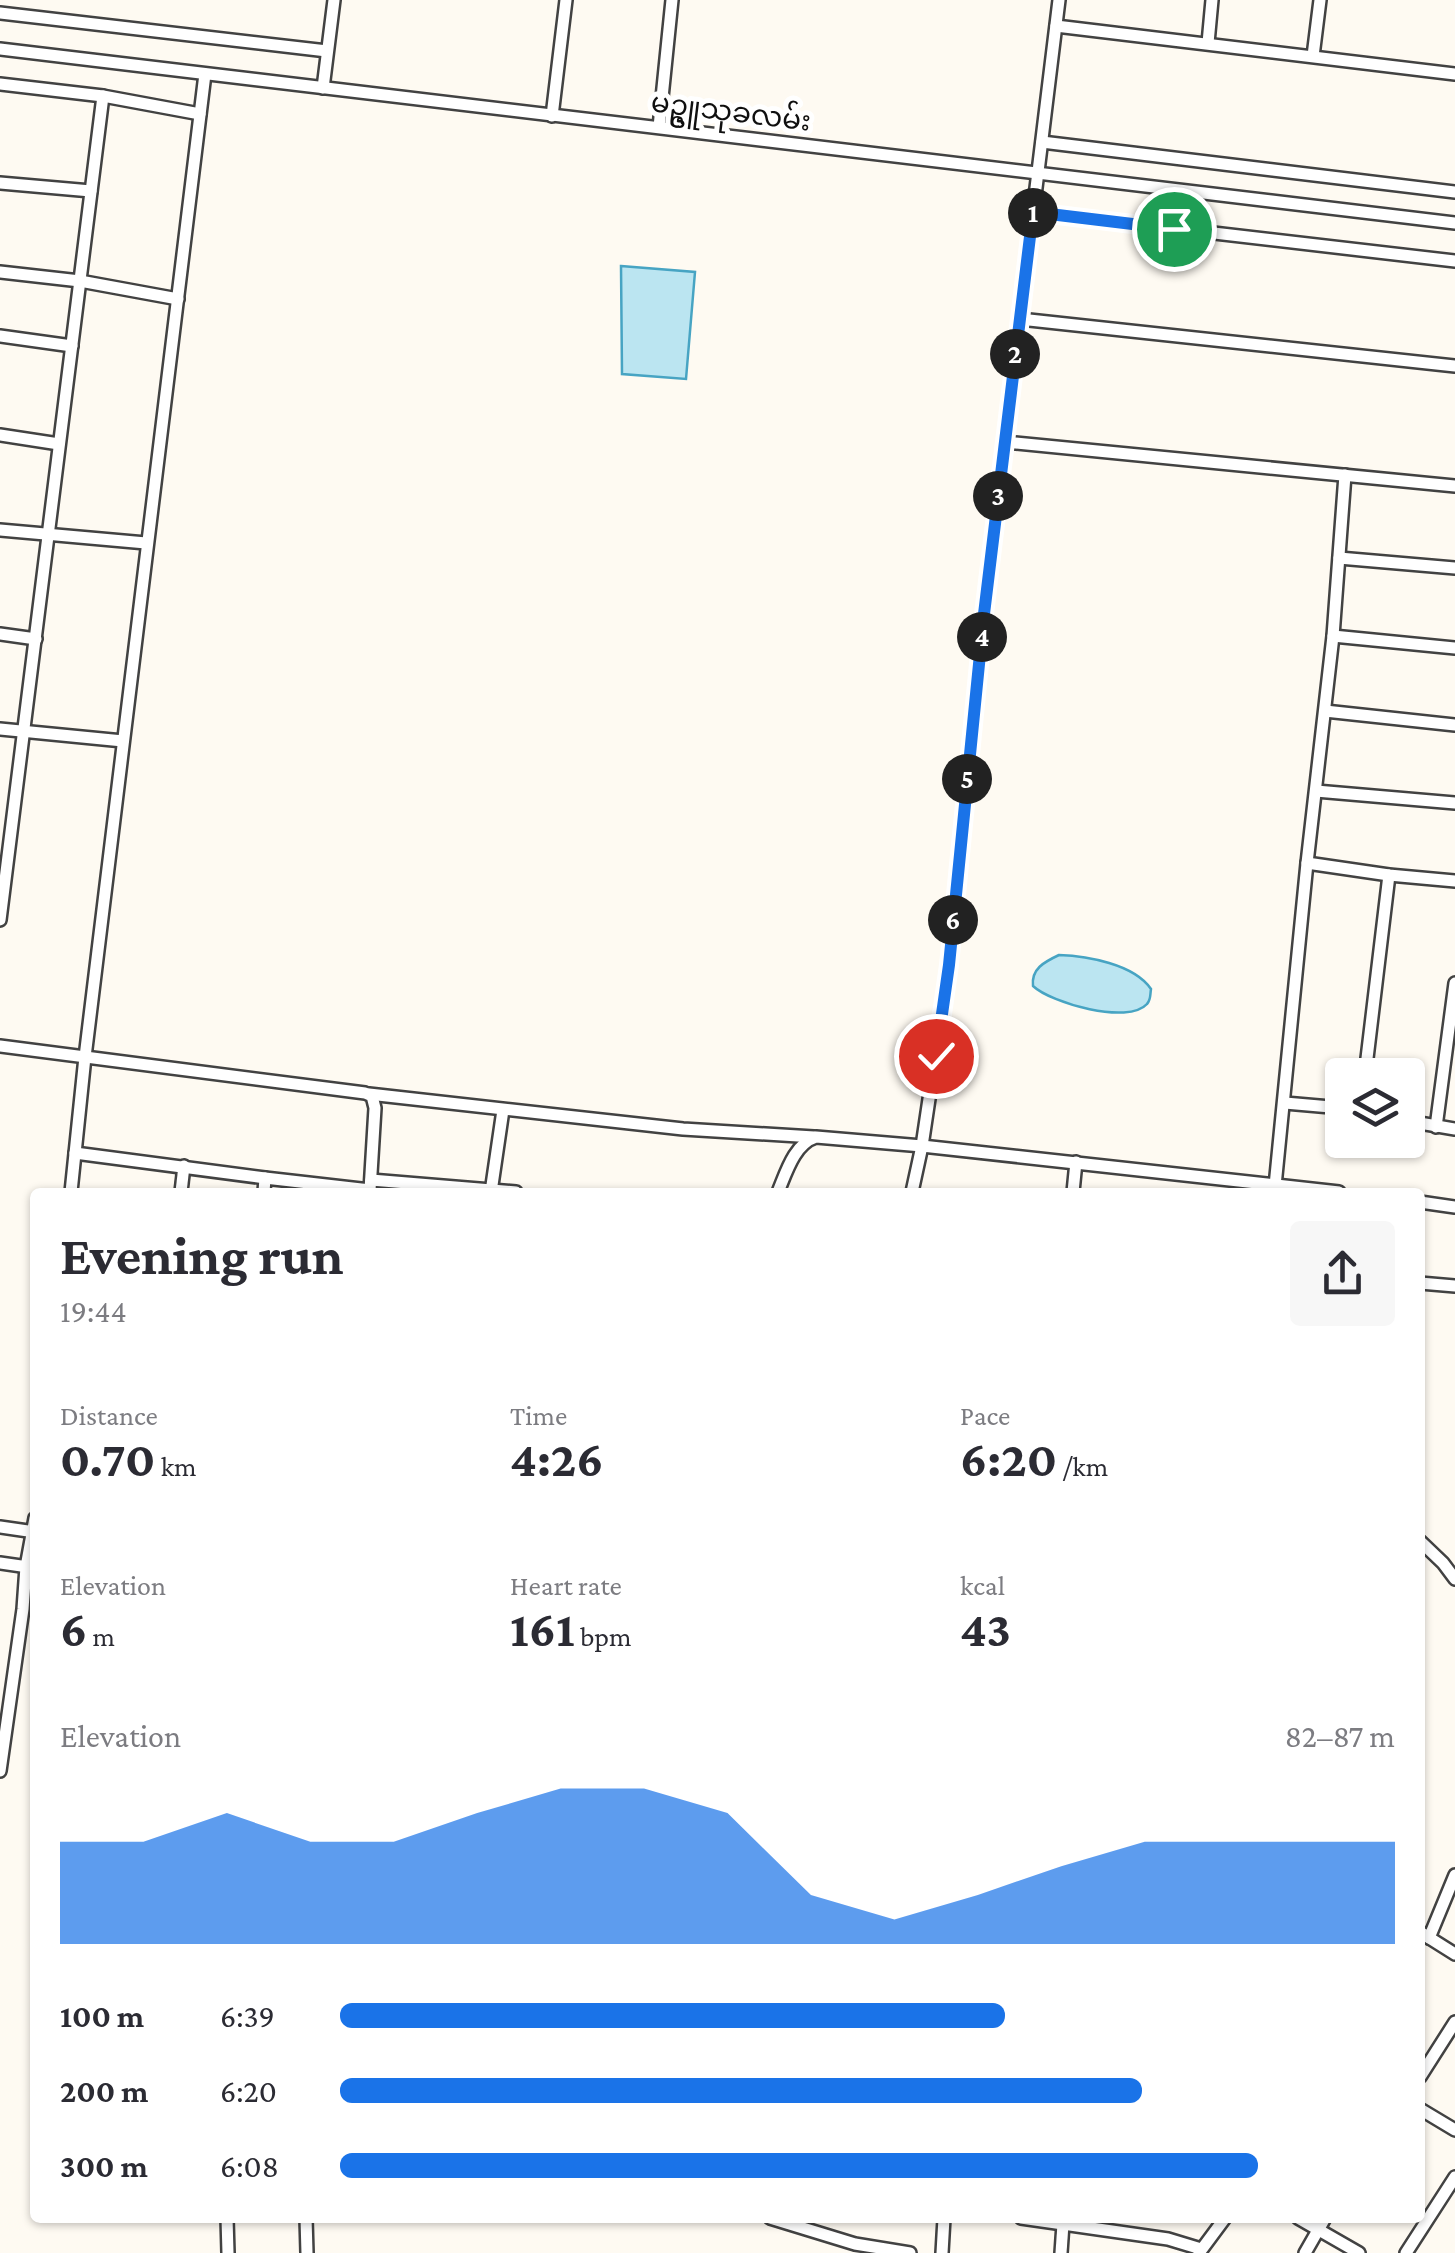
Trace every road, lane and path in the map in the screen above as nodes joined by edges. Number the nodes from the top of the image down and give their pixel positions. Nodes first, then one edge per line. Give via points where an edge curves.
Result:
1 (334, 0) edge
2 (566, 0) edge
3 (672, 0) edge
4 (1059, 0) edge
5 (1212, 0) edge
6 (1320, 0) edge
7 (0, 13) edge
8 (1056, 26) junction
9 (1208, 43) junction
10 (0, 50) edge
11 (328, 52) junction
12 (1313, 56) junction
13 (205, 74) junction
14 (1455, 74) edge
15 (0, 84) edge
16 (323, 88) junction
17 (104, 96) junction
18 (200, 114) junction
19 (552, 116) junction
20 (658, 128) junction
21 (1042, 142) junction
22 (1038, 174) junction
23 (0, 183) edge
24 (91, 191) junction
25 (1455, 192) edge
26 (1033, 212) junction
27 (1455, 223) edge
28 (1455, 261) edge
29 (0, 272) edge
30 (80, 282) junction
31 (178, 298) junction
32 (1020, 319) junction
33 (0, 336) edge
34 (72, 346) junction
35 (1455, 366) edge
36 (0, 435) edge
37 (1004, 442) junction
38 (60, 444) junction
39 (1344, 475) junction
40 (1455, 486) edge
41 (0, 530) edge
42 (49, 535) junction
43 (146, 543) junction
44 (1339, 558) junction
45 (1455, 568) edge
46 (0, 634) edge
47 (1334, 636) junction
48 (36, 639) junction
49 (1455, 648) edge
50 (1325, 710) junction
51 (1455, 725) edge
52 (0, 729) edge
53 (24, 732) junction
54 (122, 741) junction
55 (1316, 792) junction
56 (1455, 803) edge
57 (4, 852) edge
58 (1307, 864) junction
59 (1389, 876) junction
60 (1455, 881) edge
61 (0, 920) edge
62 (1455, 983) edge
63 (0, 1046) edge
64 (85, 1057) junction
65 (1367, 1058) edge
66 (365, 1093) junction
67 (1284, 1103) junction
68 (1325, 1107) edge
69 (503, 1110) junction
70 (1425, 1125) edge
71 (1436, 1127) junction
72 (1455, 1129) edge
73 (816, 1137) junction
74 (922, 1146) junction
75 (76, 1153) junction
76 (1076, 1162) junction
77 (184, 1166) junction
78 (265, 1178) junction
79 (1275, 1186) junction
80 (370, 1187) edge
81 (72, 1188) edge
82 (181, 1188) edge
83 (264, 1188) edge
84 (492, 1188) edge
85 (780, 1188) edge
86 (913, 1188) edge
87 (1073, 1188) edge
88 (1296, 1188) edge
89 (1425, 1203) edge
90 (1455, 1207) edge
91 (1425, 1284) edge
92 (1455, 1286) edge
93 (0, 1527) edge
94 (30, 1531) edge
95 (1425, 1546) edge
96 (0, 1564) edge
97 (30, 1567) edge
98 (1455, 1578) edge
99 (0, 1771) edge
100 (1455, 1875) edge
101 (1425, 1933) edge
102 (1425, 1936) edge
103 (1455, 1954) edge
104 (1455, 2022) edge
105 (1425, 2069) edge
106 (1425, 2112) edge
107 (1455, 2130) edge
108 (1455, 2177) edge
109 (227, 2223) edge
110 (306, 2223) edge
111 (786, 2223) edge
112 (944, 2223) edge
113 (1056, 2223) edge
114 (1220, 2223) edge
115 (1322, 2223) edge
116 (1063, 2224) junction
117 (1200, 2251) edge
118 (228, 2253) edge
119 (307, 2253) edge
120 (910, 2253) edge
121 (942, 2253) edge
122 (1061, 2253) edge
123 (1305, 2253) edge
124 (1359, 2253) edge
125 (1406, 2253) edge

1 - 11 street
2 - 19 street
3 - 20 street
4 - 8 street
5 - 9 street
6 - 12 street
7 - 11 street
8 - 9 street
8 - 21 street
9 - 12 street
10 - 13 street, မဥ္ဇူသုခလမ်း
11 - 16 street
12 - 14 street
13 - 16 street, မဥ္ဇူသုခလမ်း
13 - 18 street
15 - 17 street
16 - 19 street, မဥ္ဇူသုခလမ်း
17 - 18 street
17 - 24 street
18 - 31 street
19 - 20 street, မဥ္ဇူသုခလမ်း
20 - 22 street, မဥ္ဇူသုခလမ်း
21 - 22 street
21 - 25 street
22 - 26 street
22 - 27 street, မဥ္ဇူသုခလမ်း
23 - 24 street
24 - 30 street
26 - 28 street
26 - 32 street
29 - 30 street
30 - 31 street
30 - 34 street
31 - 43 street
32 - 35 street
32 - 37 street
33 - 34 street
34 - 38 street
36 - 38 street
37 - 39 street
37 - 74 street via 949,965
38 - 42 street
39 - 40 street
39 - 44 street
41 - 42 street
42 - 43 street
42 - 48 street
43 - 54 street
44 - 45 street
44 - 47 street
46 - 48 street
47 - 49 street
47 - 50 street
48 - 53 street
50 - 51 street
50 - 55 street
52 - 53 street
53 - 54 street
53 - 57 street
54 - 64 street
55 - 56 street
55 - 58 street
57 - 61 street
58 - 59 street
58 - 67 street
59 - 60 street
59 - 65 street
62 - 71 street
63 - 64 street
64 - 66 street
64 - 75 street
66 - 69 street
66 - 80 street via 375,1108
67 - 68 street
67 - 79 street
69 - 73 street
69 - 84 street
70 - 71 street
71 - 72 street
73 - 74 street
73 - 85 street via 800,1147
74 - 76 street
74 - 86 street
75 - 77 street
75 - 81 street
76 - 79 street
76 - 87 street
77 - 78 street
77 - 82 street
78 - 80 street
78 - 83 street
79 - 88 street
89 - 90 street
91 - 92 street
93 - 94 street
95 - 98 street
96 - 97 street
97 - 99 street
100 - 101 street
102 - 103 street
104 - 105 street
106 - 107 street
108 - 125 street
109 - 118 street
110 - 119 street
111 - 120 street
112 - 121 street
113 - 116 street
114 - 117 street
115 - 123 street
115 - 124 street
116 - 117 street
116 - 122 street

